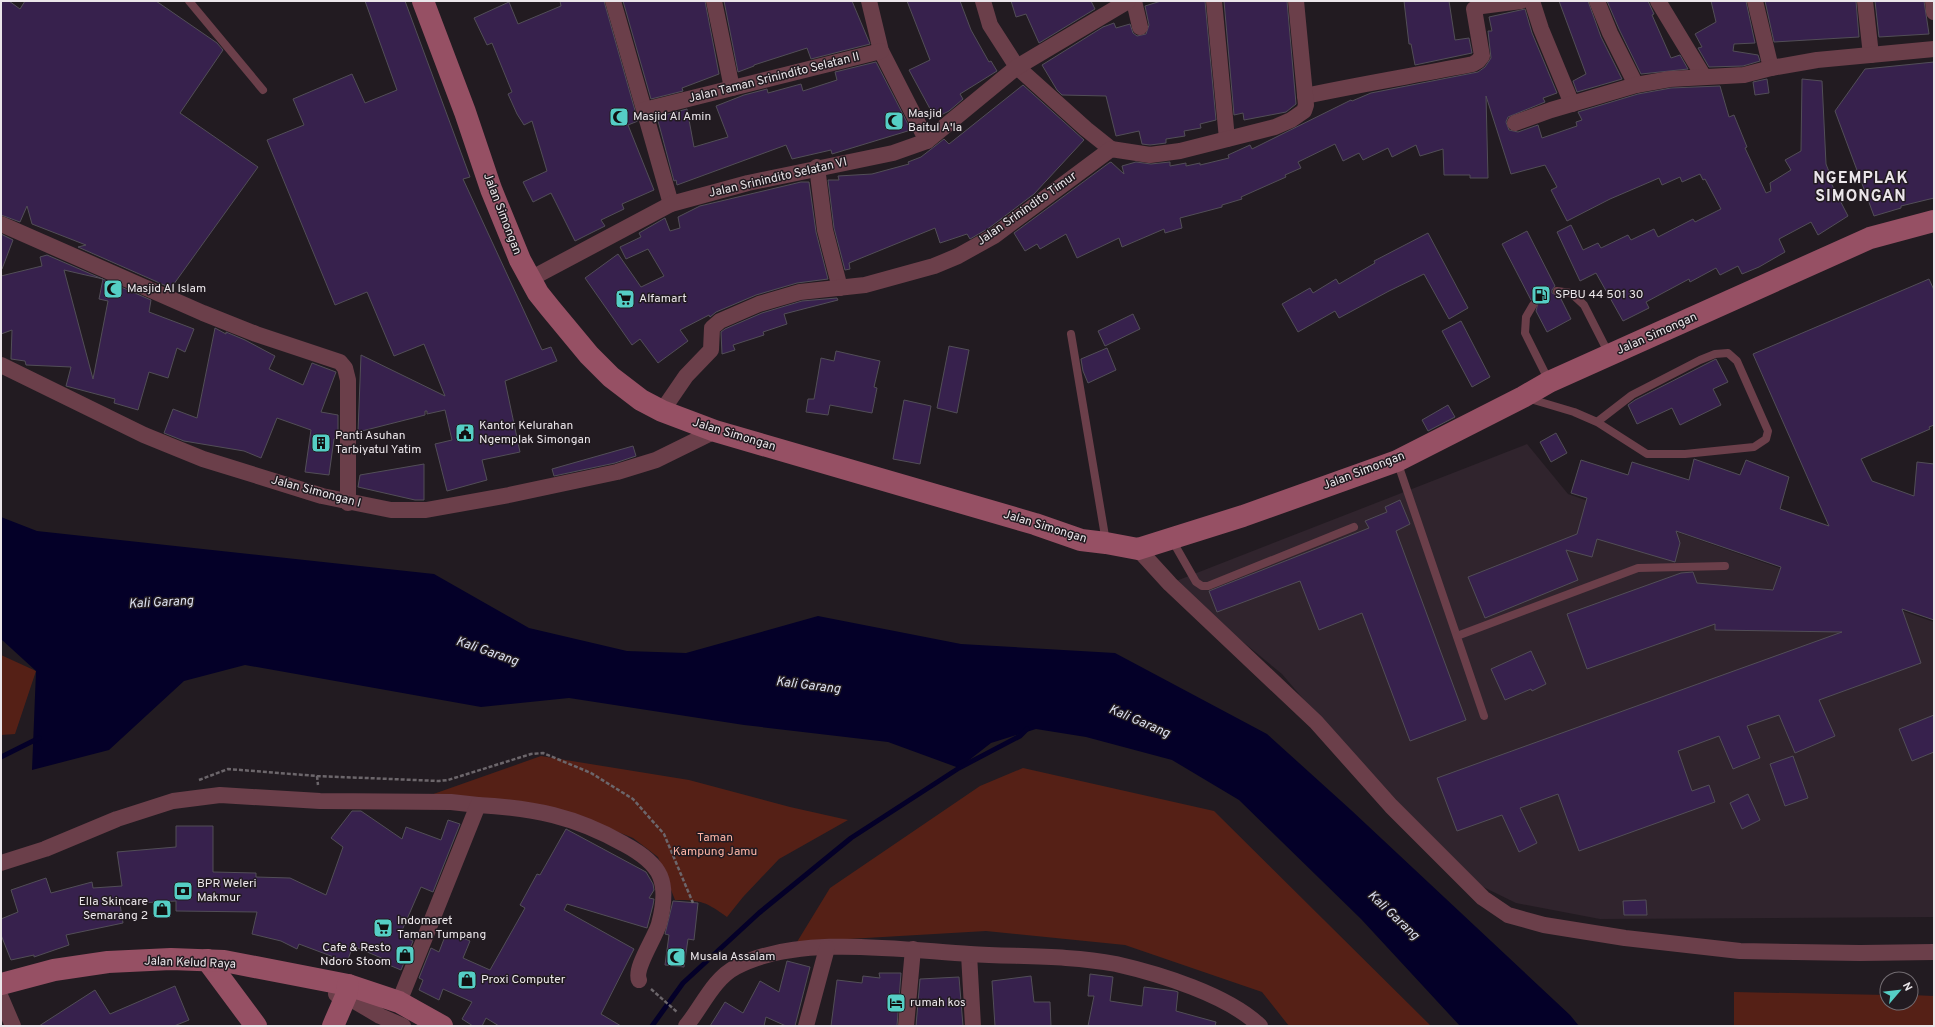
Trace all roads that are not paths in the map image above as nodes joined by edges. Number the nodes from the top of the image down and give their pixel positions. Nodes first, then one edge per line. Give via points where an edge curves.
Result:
1 (189, 1) edge
2 (423, 1) edge
3 (613, 1) edge
4 (714, 1) edge
5 (869, 1) edge
6 (983, 1) edge
7 (1128, 1) edge
8 (1134, 1) edge
9 (1214, 1) edge
10 (1296, 1) edge
11 (1521, 1) edge
12 (1532, 1) edge
13 (1597, 1) edge
14 (1658, 1) edge
15 (1755, 1) edge
16 (1865, 1) edge
17 (1933, 1) edge
18 (1474, 5) edge
19 (1103, 8) edge
20 (1934, 12) edge
21 (1140, 27) dead end
22 (1934, 49) edge
23 (881, 51) junction
24 (1871, 55) junction
25 (1017, 67) junction
26 (1771, 68) junction
27 (1704, 77) junction
28 (1636, 85) junction
29 (732, 88) junction
30 (263, 90) dead end
31 (1305, 96) junction
32 (1572, 104) junction
33 (644, 110) junction
34 (1515, 124) dead end
35 (1227, 139) junction
36 (927, 141) junction
37 (1111, 149) junction
38 (817, 167) junction
39 (671, 204) junction
40 (1934, 221) edge
41 (1, 224) edge
42 (530, 279) junction
43 (840, 288) junction
44 (1557, 291) dead end
45 (1533, 305) dead end
46 (1071, 334) dead end
47 (1610, 355) junction
48 (1, 365) edge
49 (1549, 382) junction
50 (1523, 397) junction
51 (662, 411) junction
52 (1597, 422) junction
53 (715, 431) junction
54 (1397, 460) junction
55 (348, 503) junction
56 (1354, 527) dead end
57 (1171, 539) junction
58 (1106, 543) junction
59 (1138, 550) junction
60 (1725, 566) dead end
61 (1457, 636) junction
62 (1484, 716) dead end
63 (478, 805) junction
64 (1, 863) edge
65 (827, 948) junction
66 (913, 949) junction
67 (1934, 952) edge
68 (969, 954) junction
69 (216, 961) junction
70 (639, 980) road end
71 (1, 984) edge
72 (347, 991) junction
73 (1, 998) edge
74 (399, 1002) junction
75 (687, 1022) edge
76 (13, 1026) edge
77 (256, 1026) edge
78 (334, 1026) edge
79 (403, 1026) edge
80 (442, 1026) edge
81 (806, 1026) edge
82 (906, 1026) edge
83 (973, 1026) edge
84 (1260, 1026) edge

1 - 30 lane
2 - 42 main road, Jalan Simongan via 491,189
3 - 33 street
4 - 29 street
5 - 23 street
6 - 25 street via 990,25
7 - 19 street, Jalan Srinindito Selatan VI
8 - 21 street
9 - 35 street
10 - 31 street
11 - 18 street
12 - 32 street
13 - 28 street
14 - 27 street
15 - 26 street
16 - 24 street
17 - 20 street
18 - 31 street via 1482,56 1478,61
19 - 25 street, Jalan Srinindito Selatan VI
22 - 24 street
23 - 29 street, Jalan Taman Srinindito Selatan II
23 - 36 street
24 - 26 street via 1817,60
25 - 36 street, Jalan Srinindito Selatan VI
25 - 37 street via 1086,130
26 - 27 street via 1744,75
27 - 28 street
28 - 32 street
29 - 33 street, Jalan Taman Srinindito Selatan II
31 - 35 street via 1304,112 1291,120 1275,127
32 - 34 street
33 - 39 street
35 - 37 street via 1180,151 1150,155
36 - 38 street, Jalan Srinindito Selatan VI via 879,156
37 - 43 street, Jalan Srinindito Timur via 994,236 958,256 934,266
38 - 39 street, Jalan Srinindito Selatan VI
38 - 43 street via 825,230
39 - 42 street, Jalan Srinindito Selatan VI
40 - 47 main road, Jalan Simongan via 1870,238
41 - 55 street via 203,313 340,362 345,368 348,380
42 - 51 main road, Jalan Simongan via 550,308 611,378 641,400
43 - 51 street, Jalan Srinindito Timur via 800,292 759,304 714,325 711,331 711,350 686,376
44 - 47 lane via 1571,293 1584,305
45 - 49 lane via 1526,317 1526,333
46 - 58 lane
47 - 49 main road, Jalan Simongan
48 - 55 street, Jalan Simongan I via 144,434 203,459
49 - 50 main road, Jalan Simongan
50 - 52 lane via 1574,412
50 - 54 main road, Jalan Simongan
51 - 53 main road, Jalan Simongan
52 - 52 lane via 1647,454 1685,454 1754,447 1766,439 1768,431 1737,361 1728,353 1715,354 1700,360 1632,395
53 - 55 street, Jalan Simongan I via 656,460 617,472 509,495 426,510 391,510
53 - 58 main road, Jalan Simongan via 1035,524 1081,540
54 - 57 main road, Jalan Simongan via 1243,516
54 - 61 lane
56 - 57 lane via 1208,586 1196,582
57 - 59 main road, Jalan Simongan
58 - 59 main road, Jalan Simongan
59 - 67 street via 1170,584 1316,722 1391,806 1483,898 1508,915 1544,925 1617,937 1740,951
60 - 61 lane via 1638,568
61 - 62 lane
63 - 64 street via 451,802 320,801 220,794 173,801 117,819 45,849
63 - 70 street via 519,807 567,818 605,833 635,850 650,863 659,875 662,885 663,907 658,926 638,971
63 - 74 street
65 - 66 street
65 - 75 street via 774,953 736,967 720,980
65 - 81 street
66 - 68 street
66 - 82 street
68 - 83 street
68 - 84 street via 1067,958 1115,964 1163,977 1208,994 1248,1014
69 - 71 main road, Jalan Kelud Raya via 108,962 54,970
69 - 72 main road, Jalan Kelud Raya
69 - 77 main road
72 - 74 main road, Jalan Kelud Raya
72 - 78 main road
72 - 79 street via 380,1016
73 - 76 street
74 - 80 main road, Jalan Kelud Raya

